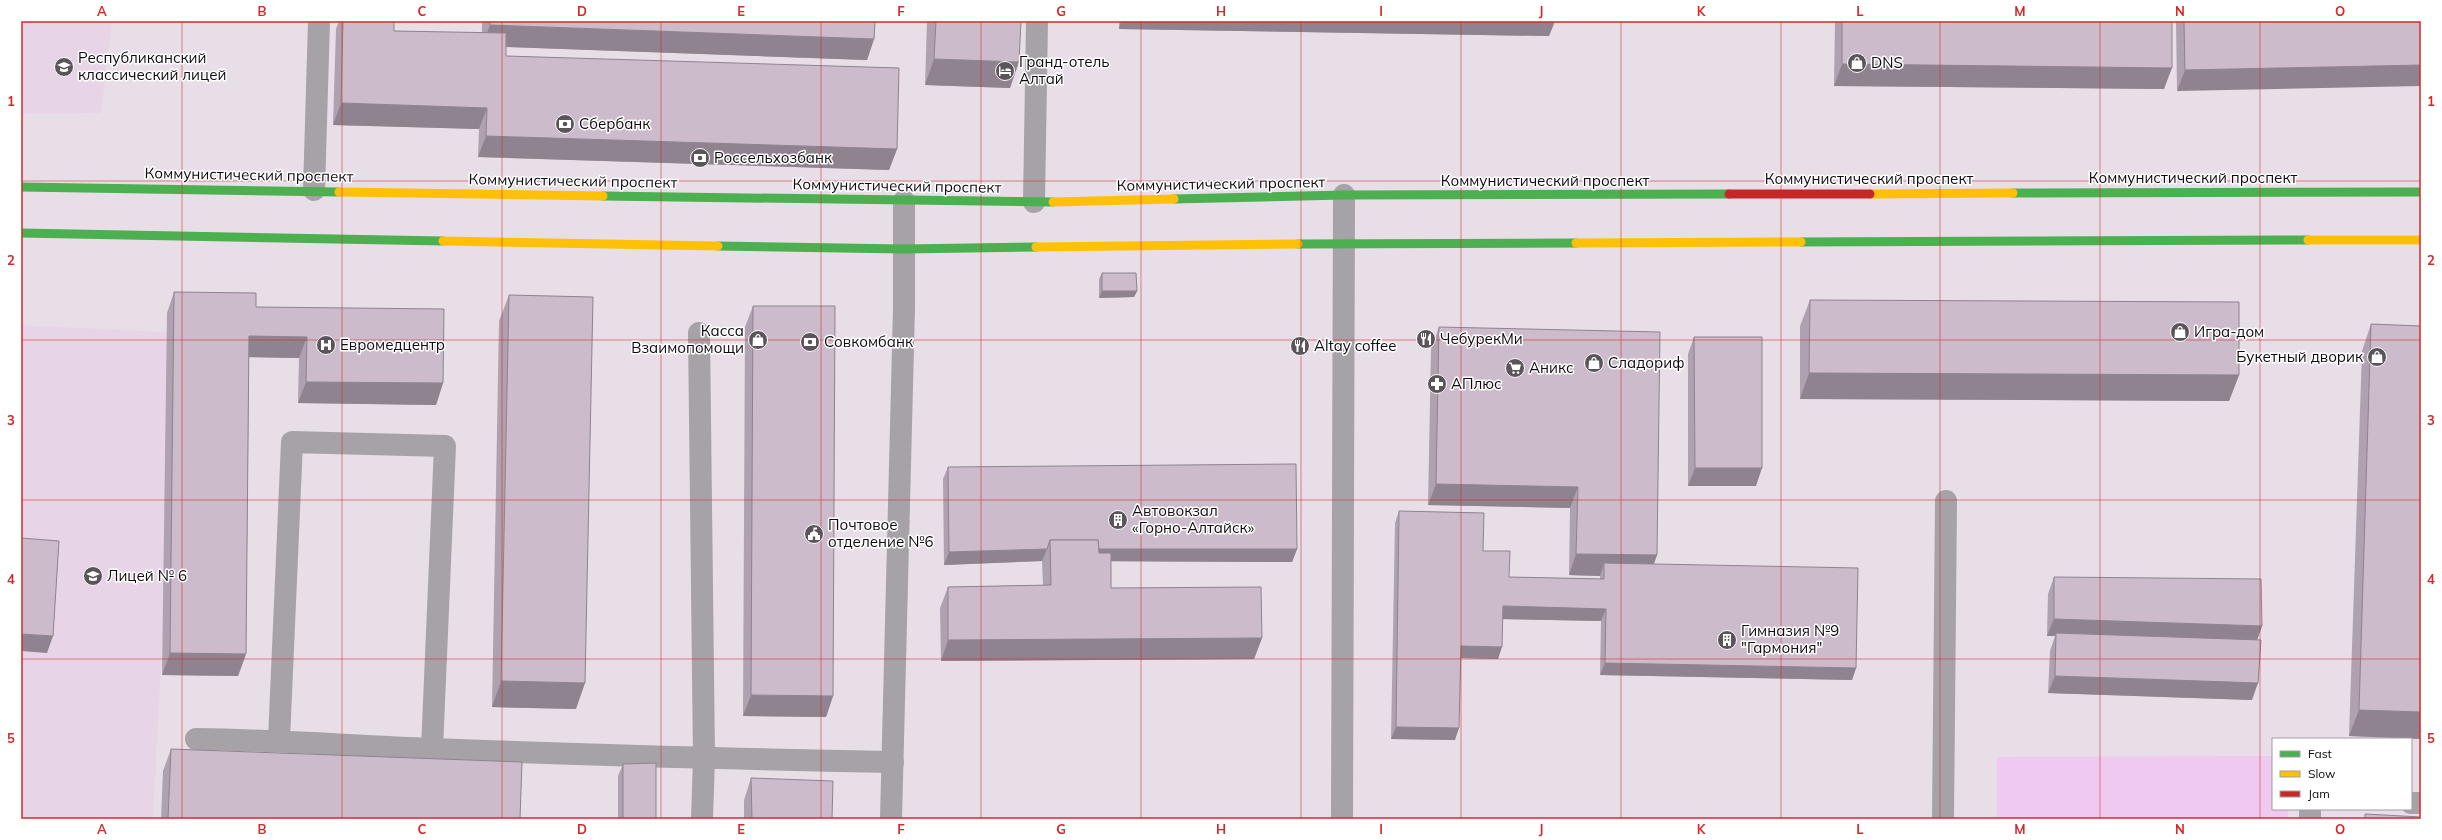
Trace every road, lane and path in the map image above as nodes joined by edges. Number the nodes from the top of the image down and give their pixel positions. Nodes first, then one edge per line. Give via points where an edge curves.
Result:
1 (319, 21) edge
2 (1037, 21) edge
3 (21, 186) edge
4 (314, 190) junction
5 (2421, 192) edge
6 (1344, 195) junction
7 (904, 201) junction
8 (1034, 202) junction
9 (21, 233) edge
10 (2421, 240) edge
11 (1344, 244) junction
12 (904, 249) junction
13 (699, 333) dead end
14 (1946, 501) dead end
15 (196, 739) dead end
16 (279, 740) junction
17 (432, 749) junction
18 (704, 758) junction
19 (893, 762) junction
20 (702, 819) edge
21 (891, 819) edge
22 (1342, 819) edge
23 (1943, 819) edge

1 - 4 street
2 - 8 street
3 - 4 main road, Коммунистический проспект
4 - 7 main road, Коммунистический проспект
5 - 6 main road, Коммунистический проспект
6 - 8 main road, Коммунистический проспект
6 - 11 street
7 - 8 main road, Коммунистический проспект
7 - 12 street
9 - 12 main road
10 - 11 main road
11 - 12 main road
11 - 22 street
12 - 19 street
13 - 18 street
14 - 23 street
15 - 16 street
16 - 17 street
16 - 17 street via 292,442 445,446
17 - 18 street
18 - 19 street
18 - 20 street
19 - 21 street

